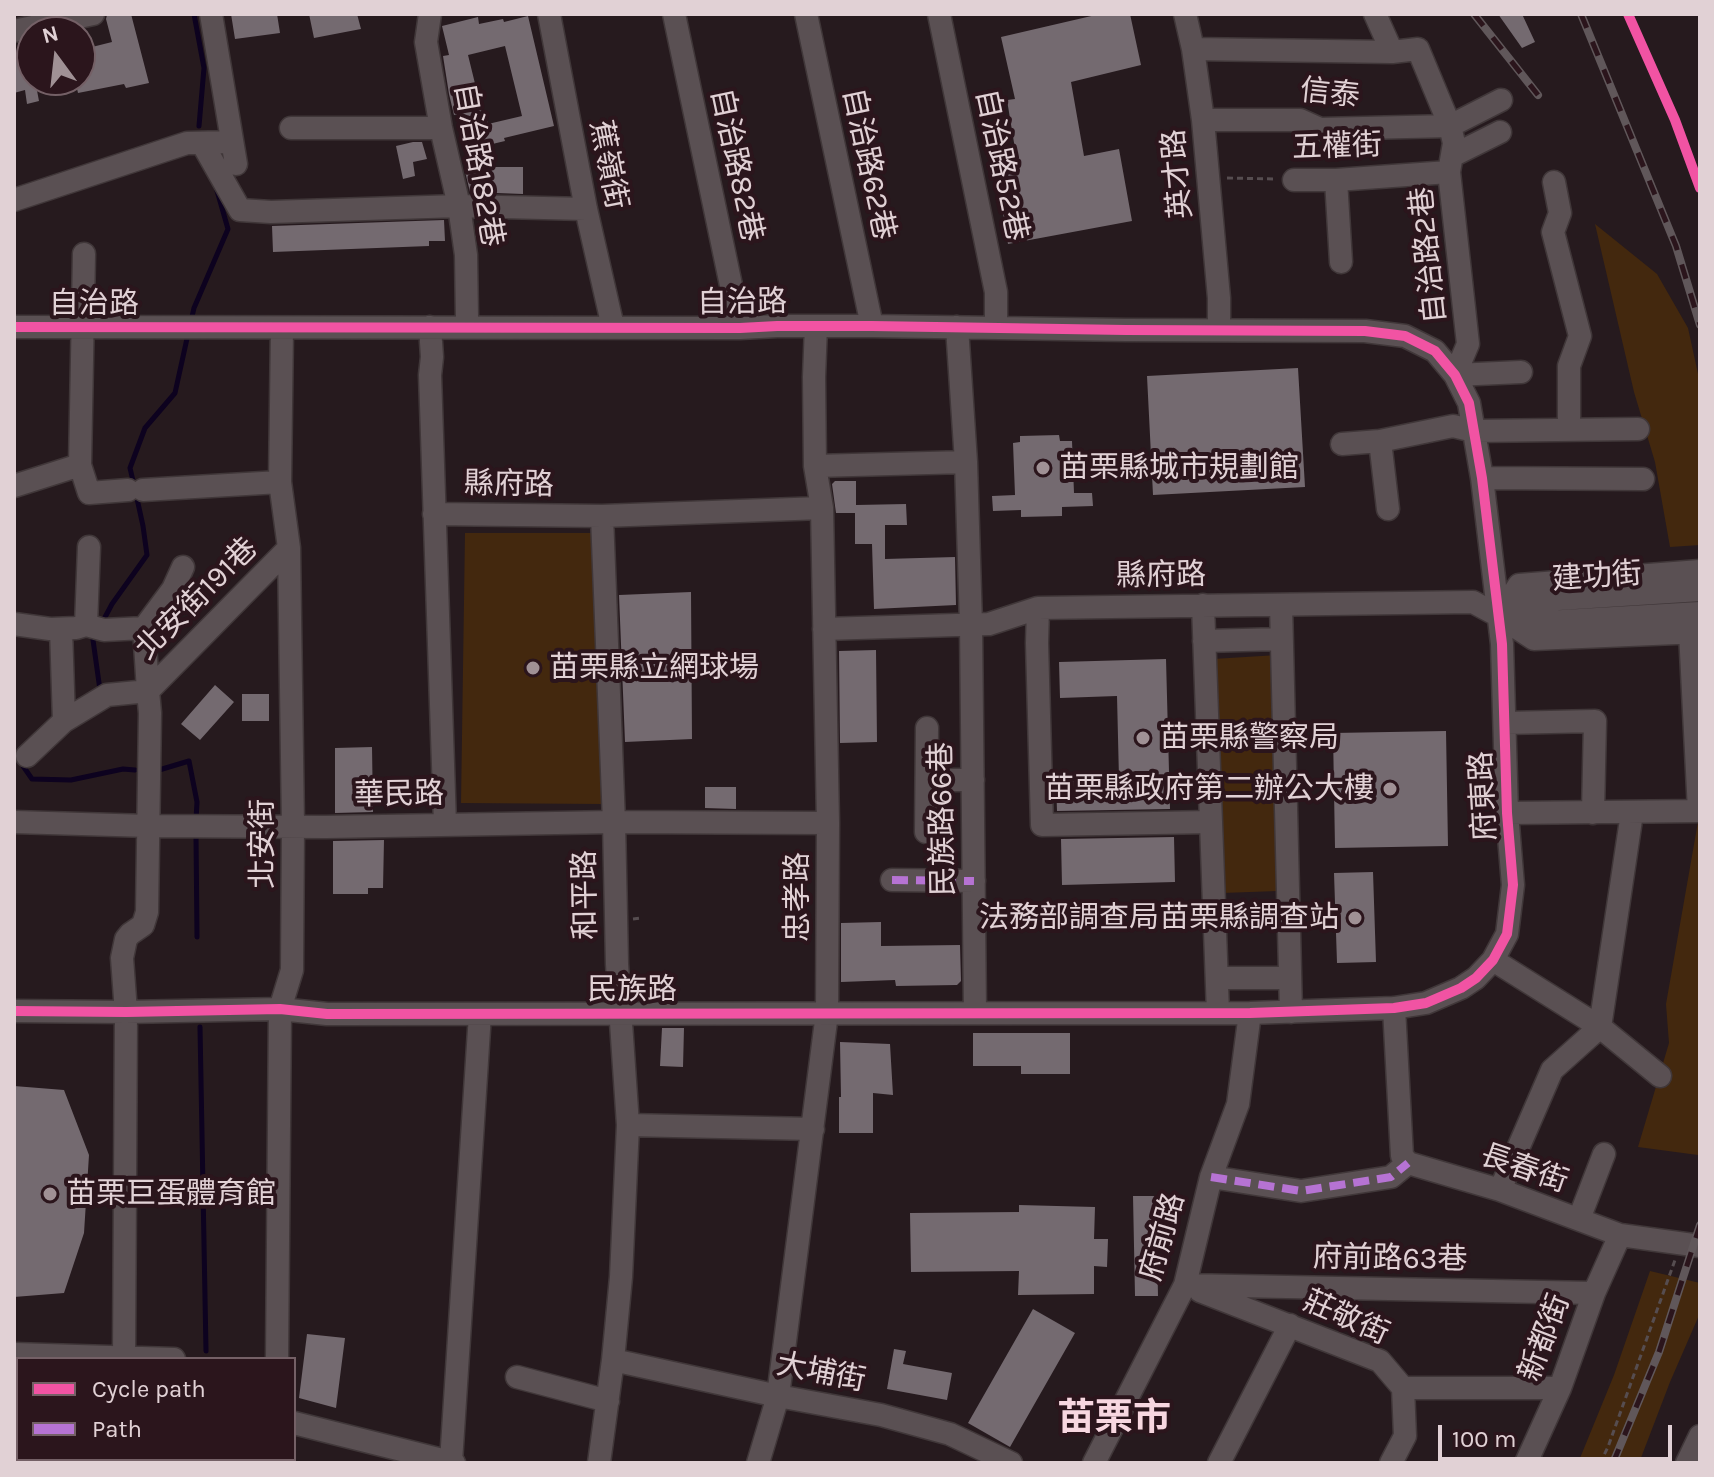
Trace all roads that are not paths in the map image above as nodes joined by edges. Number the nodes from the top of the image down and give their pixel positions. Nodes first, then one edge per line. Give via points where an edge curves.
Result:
1 (93, 14) edge
2 (211, 14) edge
3 (430, 14) edge
4 (549, 14) edge
5 (674, 14) edge
6 (806, 14) edge
7 (939, 14) edge
8 (1185, 14) edge
9 (1375, 14) edge
10 (72, 16) edge
11 (1193, 49) junction
12 (1392, 52) junction
13 (1501, 100) dead end
14 (1203, 120) junction
15 (1450, 126) junction
16 (291, 128) dead end
17 (441, 128) junction
18 (1500, 132) dead end
19 (231, 142) junction
20 (195, 143) junction
21 (236, 164) dead end
22 (1450, 164) junction
23 (1294, 180) road end
24 (1336, 180) junction
25 (1554, 182) dead end
26 (14, 200) edge
27 (459, 206) junction
28 (586, 209) junction
29 (84, 254) dead end
30 (1341, 262) dead end
31 (816, 326) junction
32 (872, 326) junction
33 (14, 327) edge
34 (430, 327) junction
35 (469, 327) junction
36 (613, 327) junction
37 (957, 327) junction
38 (282, 328) junction
39 (740, 328) junction
40 (996, 328) junction
41 (83, 329) junction
42 (1219, 330) junction
43 (1521, 372) dead end
44 (1455, 375) junction
45 (1638, 429) dead end
46 (1569, 430) junction
47 (1474, 431) junction
48 (1380, 441) junction
49 (1342, 444) dead end
50 (966, 462) junction
51 (80, 465) junction
52 (815, 466) junction
53 (1482, 478) junction
54 (1643, 479) dead end
55 (280, 482) junction
56 (14, 486) edge
57 (822, 508) junction
58 (1388, 509) dead end
59 (434, 514) junction
60 (602, 516) junction
61 (89, 547) dead end
62 (289, 548) junction
63 (183, 567) dead end
64 (1700, 571) edge
65 (1700, 590) edge
66 (1700, 600) edge
67 (1203, 605) junction
68 (1281, 605) junction
69 (1038, 608) junction
70 (1499, 616) junction
71 (14, 624) edge
72 (971, 625) junction
73 (1697, 626) edge
74 (95, 627) junction
75 (144, 628) junction
76 (61, 629) junction
77 (824, 629) junction
78 (1281, 639) junction
79 (1204, 641) junction
80 (148, 691) junction
81 (64, 721) junction
82 (1505, 723) junction
83 (927, 728) dead end
84 (27, 756) dead end
85 (927, 780) junction
86 (973, 780) junction
87 (1507, 813) junction
88 (1593, 813) junction
89 (1632, 813) junction
90 (14, 822) edge
91 (614, 822) junction
92 (1211, 822) junction
93 (828, 823) junction
94 (445, 824) junction
95 (149, 826) junction
96 (293, 826) junction
97 (926, 832) dead end
98 (892, 880) dead end
99 (974, 881) junction
100 (1493, 960) junction
101 (1217, 978) junction
102 (1290, 978) junction
103 (1394, 1008) junction
104 (280, 1009) junction
105 (14, 1011) edge
106 (126, 1012) junction
107 (975, 1012) junction
108 (1291, 1012) junction
109 (827, 1013) junction
110 (1218, 1013) junction
111 (1250, 1013) junction
112 (480, 1014) junction
113 (620, 1014) junction
114 (1600, 1027) junction
115 (1660, 1076) dead end
116 (628, 1125) junction
117 (813, 1129) junction
118 (1604, 1154) dead end
119 (1408, 1163) junction
120 (1211, 1177) junction
121 (1500, 1190) junction
122 (1579, 1219) junction
123 (1620, 1235) junction
124 (1691, 1248) edge
125 (1185, 1285) junction
126 (1594, 1293) junction
127 (1290, 1325) junction
128 (14, 1354) edge
129 (124, 1357) joint
130 (277, 1357) edge
131 (613, 1360) junction
132 (517, 1377) dead end
133 (1403, 1388) junction
134 (1560, 1388) junction
135 (778, 1396) junction
136 (608, 1401) junction
137 (296, 1424) edge
138 (1700, 1436) edge
139 (1223, 1462) edge
140 (453, 1463) edge
141 (599, 1463) edge
142 (758, 1463) edge
143 (1011, 1463) edge
144 (1094, 1463) edge
145 (1391, 1463) edge
146 (1526, 1463) edge
147 (1687, 1463) edge

1 - 10 street
2 - 19 street
3 - 17 street, 自治路182巷 via 426,42
4 - 28 street, 蕉嶺街
5 - 39 street, 自治路82巷
6 - 32 street, 自治路62巷
7 - 40 street, 自治路52巷 via 996,292
8 - 11 street, 英才路
9 - 12 street
11 - 12 street, 信泰
11 - 14 street, 英才路
12 - 15 street, 信泰 via 1418,49
13 - 15 street
14 - 15 street, 信泰 via 1300,120 1320,129
14 - 42 street, 英才路
15 - 22 street, 自治路2巷
16 - 17 street
17 - 27 street, 自治路182巷
18 - 22 street
19 - 20 street
19 - 21 street
20 - 26 street
20 - 27 street via 240,210
22 - 24 street, 五權街
22 - 44 street, 自治路2巷 via 1468,344
23 - 24 street, 五權街
24 - 30 street
25 - 46 street via 1560,213 1553,232 1580,336 1569,366
27 - 28 street
27 - 35 street, 自治路182巷
28 - 36 street, 蕉嶺街
29 - 41 street
31 - 32 street, 自治路
31 - 39 street, 自治路
31 - 52 street, 忠孝路
32 - 37 street, 自治路
33 - 41 street, 自治路
34 - 35 street, 自治路
34 - 38 street, 自治路
34 - 59 street
35 - 36 street, 自治路
36 - 39 street, 自治路
37 - 40 street, 自治路
37 - 50 street, 民族路66巷
38 - 41 street, 自治路
38 - 55 street, 北安街
40 - 42 street, 自治路
41 - 51 street
42 - 44 street, 自治路 via 1405,336 1435,351
43 - 44 street
44 - 47 street, 府東路 via 1469,403
45 - 46 street
46 - 47 street
47 - 48 street via 1453,426
47 - 53 street, 府東路
48 - 49 street
48 - 58 street
50 - 52 street
50 - 72 street, 民族路66巷
51 - 55 street via 89,493
51 - 56 street
52 - 57 street, 忠孝路
53 - 54 street
53 - 70 street, 府東路
55 - 62 street, 北安街
57 - 60 street, 縣府路
57 - 77 street, 忠孝路
59 - 60 street, 縣府路
59 - 94 street
60 - 91 street, 和平路
61 - 74 street
62 - 80 street, 北安街191巷
62 - 96 street, 北安街
63 - 75 street
64 - 70 street via 1519,585
65 - 70 street via 1559,599
66 - 70 street, 建功街
67 - 68 street, 縣府路
67 - 69 street, 縣府路
67 - 79 street
68 - 70 street, 縣府路 via 1473,602
68 - 78 street
69 - 72 street, 縣府路
69 - 92 street via 1042,825
70 - 73 street, 縣府路
70 - 82 street, 府東路
71 - 76 street, 北安街191巷
72 - 77 street, 縣府路
72 - 86 street, 民族路66巷
73 - 89 street via 1699,811
74 - 75 street, 北安街191巷
74 - 76 street, 北安街191巷
75 - 80 street, 北安街191巷
76 - 81 street
77 - 93 street, 忠孝路
78 - 79 street
78 - 102 street
79 - 92 street
80 - 81 street via 107,695
80 - 95 street, 北安街191巷
81 - 84 street
82 - 87 street, 府東路
82 - 88 street via 1595,721
83 - 85 street
85 - 86 street
85 - 97 street
86 - 99 street, 民族路66巷
87 - 88 street
87 - 100 street, 府東路 via 1511,919
88 - 89 street
89 - 114 street
90 - 95 street, 華民路
91 - 93 street, 華民路
91 - 94 street, 華民路
91 - 113 street, 和平路
92 - 101 street
93 - 109 street, 忠孝路
94 - 96 street, 華民路
95 - 96 street, 華民路
95 - 106 street, 北安街191巷 via 147,912 143,925 126,939 122,958
96 - 104 street, 北安街 via 292,970
98 - 99 street
99 - 107 street, 民族路66巷
100 - 103 street, 府東路 via 1461,988 1426,1003
100 - 114 street
101 - 102 street
101 - 110 street
102 - 108 street
103 - 108 street, 府東路
103 - 119 street via 1402,1156
104 - 106 street, 民族路
104 - 112 street, 民族路
104 - 130 street, 北安街
105 - 106 street, 民族路
106 - 129 street, 北安街191巷
107 - 109 street, 民族路
107 - 110 street, 民族路
108 - 111 street, 府東路
109 - 113 street, 民族路
109 - 117 street, 忠孝路
110 - 111 street, 民族路
111 - 120 street, 府前路 via 1238,1104
112 - 113 street, 民族路
112 - 140 street
113 - 116 street, 和平路
114 - 115 street
114 - 121 street via 1552,1070
116 - 117 street
116 - 131 street, 和平路
117 - 135 street, 忠孝路
118 - 122 street
119 - 120 street via 1391,1177 1301,1191
119 - 121 street, 長春街
120 - 125 street, 府前路
121 - 122 street, 長春街
122 - 123 street, 長春街
123 - 124 street, 長春街
123 - 126 street, 新都街
125 - 126 street, 府前路63巷
125 - 127 street, 莊敬街
125 - 144 street, 府前路
126 - 134 street, 新都街
127 - 133 street, 莊敬街 via 1380,1361
127 - 139 street
128 - 129 street
131 - 135 street, 大埔街
131 - 136 street, 和平路
132 - 136 street
133 - 134 street
133 - 145 street, 莊敬街 via 1405,1436
134 - 146 street, 新都街
135 - 142 street, 忠孝路
135 - 143 street, 大埔街 via 950,1434
136 - 141 street, 和平路
137 - 140 street
138 - 147 street

